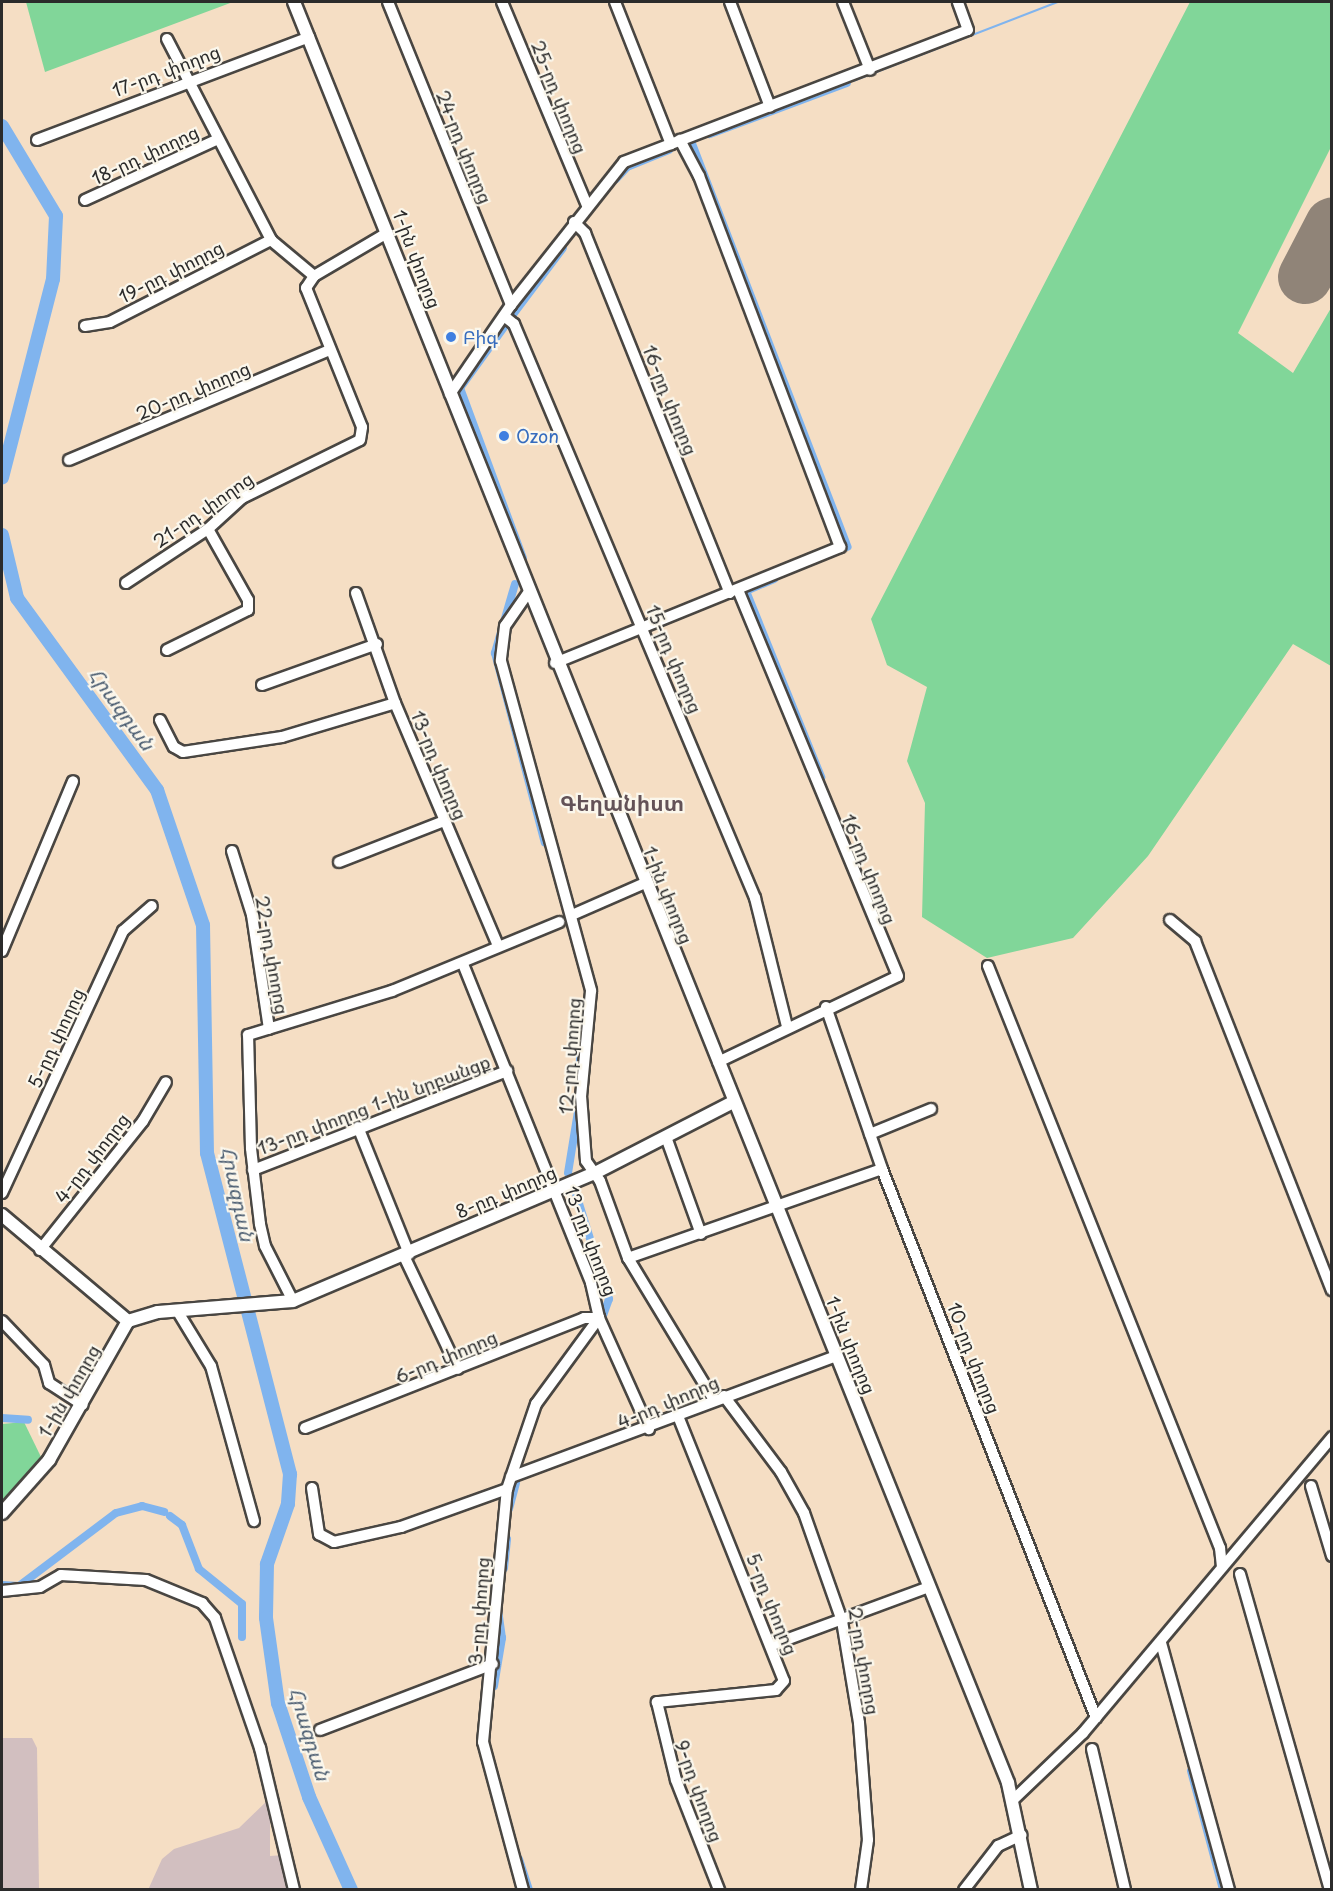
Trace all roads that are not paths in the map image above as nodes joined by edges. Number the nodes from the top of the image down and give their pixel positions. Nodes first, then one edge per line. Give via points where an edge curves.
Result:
1 (294, 2) edge
2 (388, 2) edge
3 (502, 2) edge
4 (615, 2) edge
5 (730, 2) edge
6 (843, 2) edge
7 (958, 2) edge
8 (309, 38) junction
9 (167, 39) dead end
10 (870, 70) junction
11 (190, 79) junction
12 (770, 107) junction
13 (218, 139) junction
14 (37, 140) dead end
15 (675, 142) junction
16 (85, 200) dead end
17 (587, 205) junction
18 (574, 222) junction
19 (387, 233) junction
20 (271, 240) junction
21 (314, 276) junction
22 (511, 306) junction
23 (504, 316) junction
24 (85, 326) dead end
25 (329, 350) junction
26 (450, 394) junction
27 (69, 460) dead end
28 (208, 529) junction
29 (126, 583) dead end
30 (734, 591) junction
31 (356, 593) dead end
32 (528, 593) junction
33 (643, 627) junction
34 (377, 644) junction
35 (167, 650) dead end
36 (555, 663) junction
37 (262, 685) dead end
38 (395, 703) junction
39 (160, 720) dead end
40 (73, 781) dead end
41 (444, 821) junction
42 (232, 851) dead end
43 (339, 862) dead end
44 (645, 883) junction
45 (152, 906) dead end
46 (572, 915) junction
47 (1170, 920) dead end
48 (559, 921) dead end
49 (498, 946) junction
50 (2, 951) edge
51 (463, 964) junction
52 (988, 966) dead end
53 (826, 1007) junction
54 (787, 1026) junction
55 (268, 1029) junction
56 (718, 1062) junction
57 (507, 1071) junction
58 (166, 1082) dead end
59 (733, 1102) junction
60 (931, 1109) dead end
61 (358, 1127) junction
62 (870, 1134) junction
63 (666, 1137) junction
64 (882, 1169) junction
65 (253, 1170) junction
66 (595, 1173) junction
67 (554, 1191) junction
68 (2, 1194) edge
69 (775, 1206) junction
70 (2, 1215) edge
71 (701, 1234) junction
72 (40, 1250) junction
73 (406, 1255) junction
74 (628, 1258) junction
75 (1332, 1290) edge
76 (290, 1301) junction
77 (178, 1312) junction
78 (599, 1318) junction
79 (2, 1321) edge
80 (128, 1321) junction
81 (836, 1356) junction
82 (458, 1369) junction
83 (719, 1398) junction
84 (83, 1405) junction
85 (678, 1416) junction
86 (305, 1428) dead end
87 (649, 1429) junction
88 (1332, 1437) edge
89 (511, 1477) junction
90 (1311, 1486) dead end
91 (312, 1488) dead end
92 (507, 1489) junction
93 (2, 1513) edge
94 (254, 1521) dead end
95 (1332, 1556) edge
96 (1222, 1567) junction
97 (1240, 1574) dead end
98 (929, 1587) junction
99 (2, 1591) edge
100 (842, 1621) junction
101 (1161, 1643) junction
102 (772, 1645) junction
103 (493, 1664) junction
104 (657, 1702) joint
105 (1096, 1718) junction
106 (320, 1730) dead end
107 (1092, 1749) dead end
108 (1013, 1800) junction
109 (1022, 1835) junction
110 (294, 1890) edge
111 (523, 1890) edge
112 (719, 1890) edge
113 (861, 1890) edge
114 (964, 1890) edge
115 (1032, 1890) edge
116 (1125, 1890) edge
117 (1229, 1890) edge
118 (1330, 1890) edge

1 - 8 main road, 1-ին փողոց
2 - 22 street, 24-րդ փողոց
3 - 17 street, 25-րդ փողոց
4 - 15 street
5 - 12 street
6 - 10 street
7 - 10 street via 968,30
8 - 11 street, 17-րդ փողոց
8 - 19 main road, 1-ին փողոց
9 - 11 street
10 - 12 street
11 - 13 street
11 - 14 street, 17-րդ փողոց
12 - 15 street
13 - 16 street, 18-րդ փողոց
13 - 20 street
15 - 17 street via 624,162
15 - 30 street via 703,186 840,547
17 - 18 street
18 - 22 street
18 - 30 street, 16-րդ փողոց via 585,233
19 - 21 street
19 - 26 main road, 1-ին փողոց
20 - 21 street
20 - 24 street, 19-րդ փողոց via 110,322
21 - 25 street via 305,294
22 - 23 street
23 - 26 street
23 - 33 street, 15-րդ փողոց via 514,324
25 - 27 street, 20-րդ փողոց
25 - 28 street, 21-րդ փողոց via 363,433 360,440 242,498
26 - 32 main road, 1-ին փողոց
28 - 29 street, 21-րդ փողոց
28 - 35 street via 249,610
30 - 33 street
30 - 53 street, 16-րդ փողոց via 898,976
31 - 34 street, 13-րդ փողոց
32 - 36 main road, 1-ին փողոց
32 - 46 street, 12-րդ փողոց via 505,626 501,661
33 - 36 street
33 - 54 street, 15-րդ փողոց via 754,898
34 - 37 street
34 - 38 street, 13-րդ փողոց
36 - 44 main road, 1-ին փողոց
38 - 39 street via 282,737 183,752 174,747
38 - 41 street, 13-րդ փողոց
40 - 50 street
41 - 43 street
41 - 49 street, 13-րդ փողոց
42 - 55 street, 22-րդ փողոց via 252,915
44 - 46 street
44 - 56 main road, 1-ին փողոց
45 - 68 street, 5-րդ փողոց via 123,931
46 - 66 street, 12-րդ փողոց via 591,991 581,1124 586,1161
47 - 75 street via 1195,941
48 - 49 street
49 - 51 street
51 - 55 street
51 - 57 street, 13-րդ փողոց
52 - 96 street via 1220,1548
53 - 54 street, 16-րդ փողոց
53 - 62 street, 10-րդ փողոց
54 - 56 street, 16-րդ փողոց
55 - 65 street via 249,1035
56 - 59 main road, 1-ին փողոց
57 - 61 street, 13-րդ փողոց 1-ին նրբանցք
57 - 67 street, 13-րդ փողոց
58 - 72 street, 4-րդ փողոց via 143,1121
59 - 63 main road, 8-րդ փողոց
59 - 69 main road, 1-ին փողոց
60 - 62 street
61 - 65 street, 13-րդ փողոց 1-ին նրբանցք
61 - 73 street
62 - 64 street, 10-րդ փողոց
63 - 66 main road, 8-րդ փողոց
63 - 71 street
64 - 69 street
64 - 105 street, 10-րդ փողոց
65 - 76 street via 265,1246
66 - 67 main road, 8-րդ փողոց
66 - 74 street, 12-րդ փողոց
67 - 73 main road, 8-րդ փողոց
67 - 78 street, 13-րդ փողոց via 599,1304
69 - 71 street
69 - 81 main road, 1-ին փողոց
70 - 72 main road
71 - 74 street
72 - 80 main road
73 - 76 main road, 8-րդ փողոց
73 - 82 street
74 - 83 street, 12-րդ փողոց
76 - 77 main road, 8-րդ փողոց
77 - 80 main road
77 - 94 street via 211,1366
78 - 82 street, 6-րդ փողոց via 584,1318
78 - 87 street, 13-րդ փողոց
78 - 89 street, 3-րդ փողոց via 536,1404
79 - 84 street via 44,1365 49,1383
80 - 84 main road, 1-ին փողոց
81 - 83 street, 4-րդ փողոց
81 - 98 main road, 1-ին փողոց
82 - 86 street, 6-րդ փողոց
83 - 85 street, 4-րդ փողոց
83 - 100 street, 2-րդ փողոց via 782,1472 804,1513
84 - 93 main road, 1-ին փողոց via 49,1460
85 - 87 street, 4-րդ փողոց
85 - 102 street, 5-րդ փողոց
87 - 89 street, 4-րդ փողոց
88 - 96 street
89 - 92 street, 3-րդ փողոց
90 - 95 street
91 - 92 street via 319,1533 334,1542 401,1527
92 - 103 street, 3-րդ փողոց via 494,1590
96 - 101 street
97 - 118 street
98 - 100 street
98 - 108 main road, 1-ին փողոց
99 - 110 street via 40,1587 61,1575 146,1580 202,1603 215,1618 260,1748
100 - 102 street
100 - 113 street, 2-րդ փողոց via 859,1724 868,1840
101 - 105 street
101 - 117 street
102 - 104 street, 5-րդ փողոց via 781,1688
103 - 106 street
103 - 111 street, 3-րդ փողոց via 483,1742
104 - 112 street, 9-րդ փողոց via 676,1780
105 - 108 street
107 - 116 street
108 - 109 main road, 1-ին փողոց
109 - 114 street via 998,1846
109 - 115 main road, 1-ին փողոց

